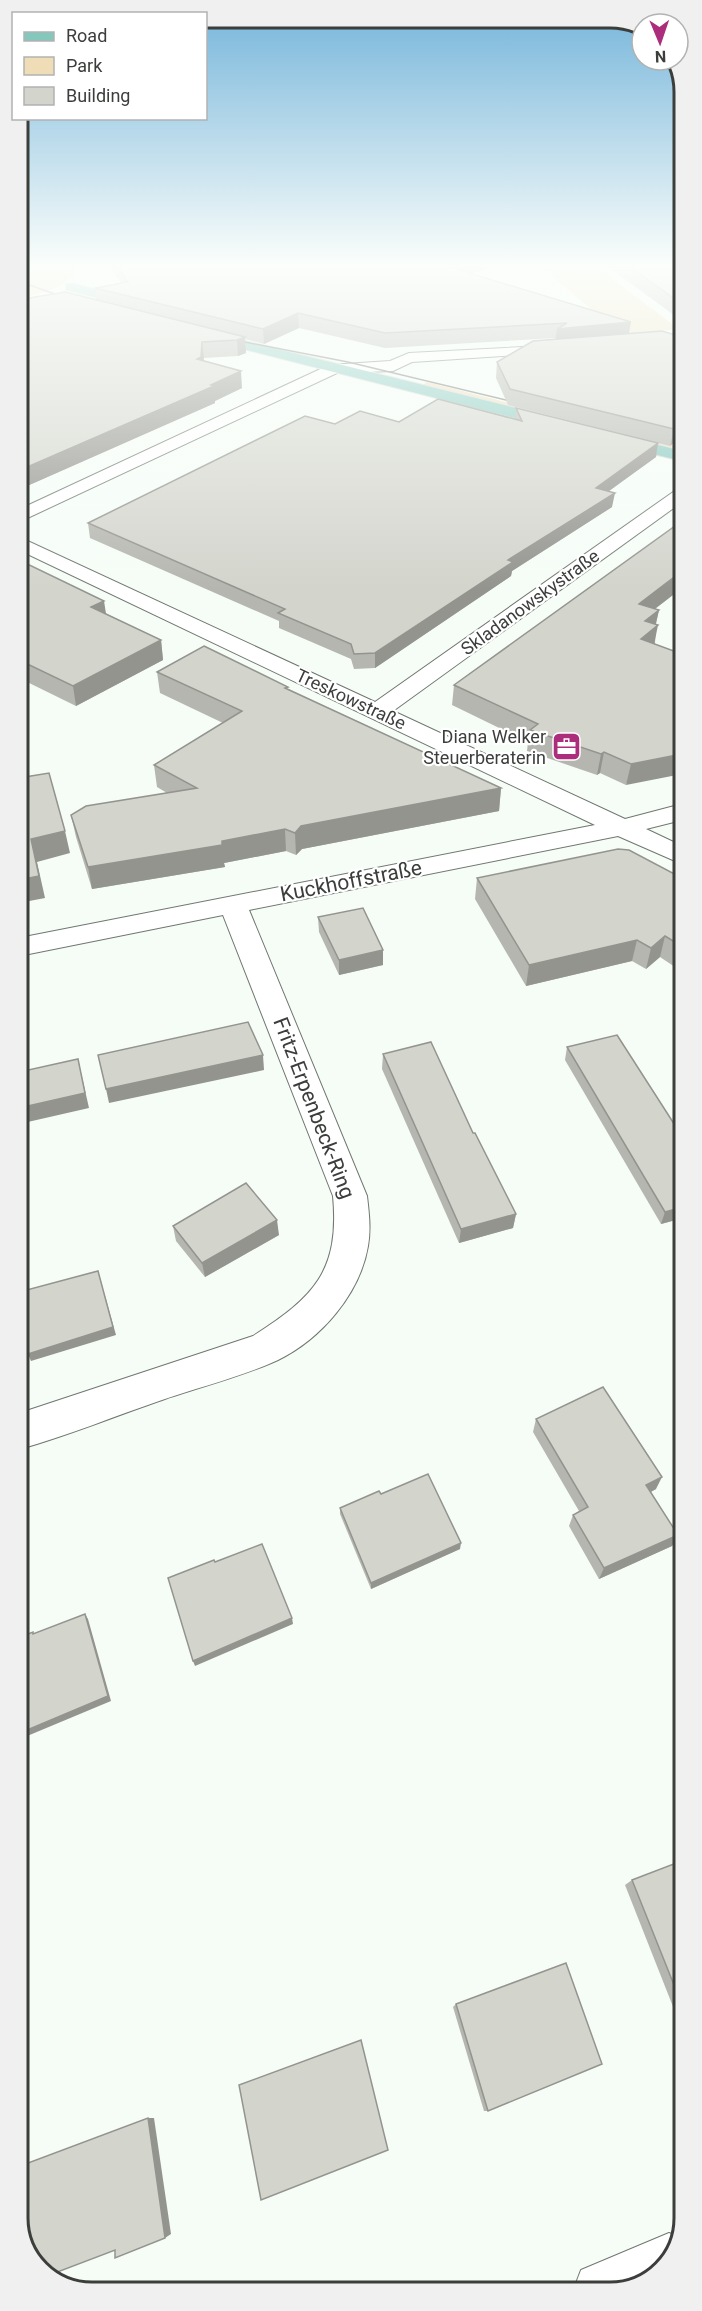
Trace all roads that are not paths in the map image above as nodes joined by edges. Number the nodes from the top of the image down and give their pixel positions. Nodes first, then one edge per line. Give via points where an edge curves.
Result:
1 (310, 374) edge
2 (385, 374) edge
3 (425, 374) edge
4 (524, 398) edge
5 (574, 429) edge
6 (596, 434) edge
7 (674, 454) edge
8 (674, 500) edge
9 (28, 512) edge
10 (28, 548) edge
11 (377, 711) junction
12 (674, 814) edge
13 (624, 827) junction
14 (674, 852) edge
15 (233, 905) junction
16 (28, 945) edge
17 (28, 1428) edge

1 - 9 street
2 - 5 main road
3 - 4 main road
6 - 7 main road
8 - 11 street, Skladanowskystraße
10 - 11 street, Treskowstraße
11 - 13 street, Treskowstraße
12 - 13 street, Kuckhoffstraße
13 - 14 street, Treskowstraße
13 - 15 street, Kuckhoffstraße
15 - 16 street, Kuckhoffstraße
15 - 17 street, Fritz-Erpenbeck-Ring via 350,1196 353,1240 344,1270 331,1295 311,1316 265,1348

